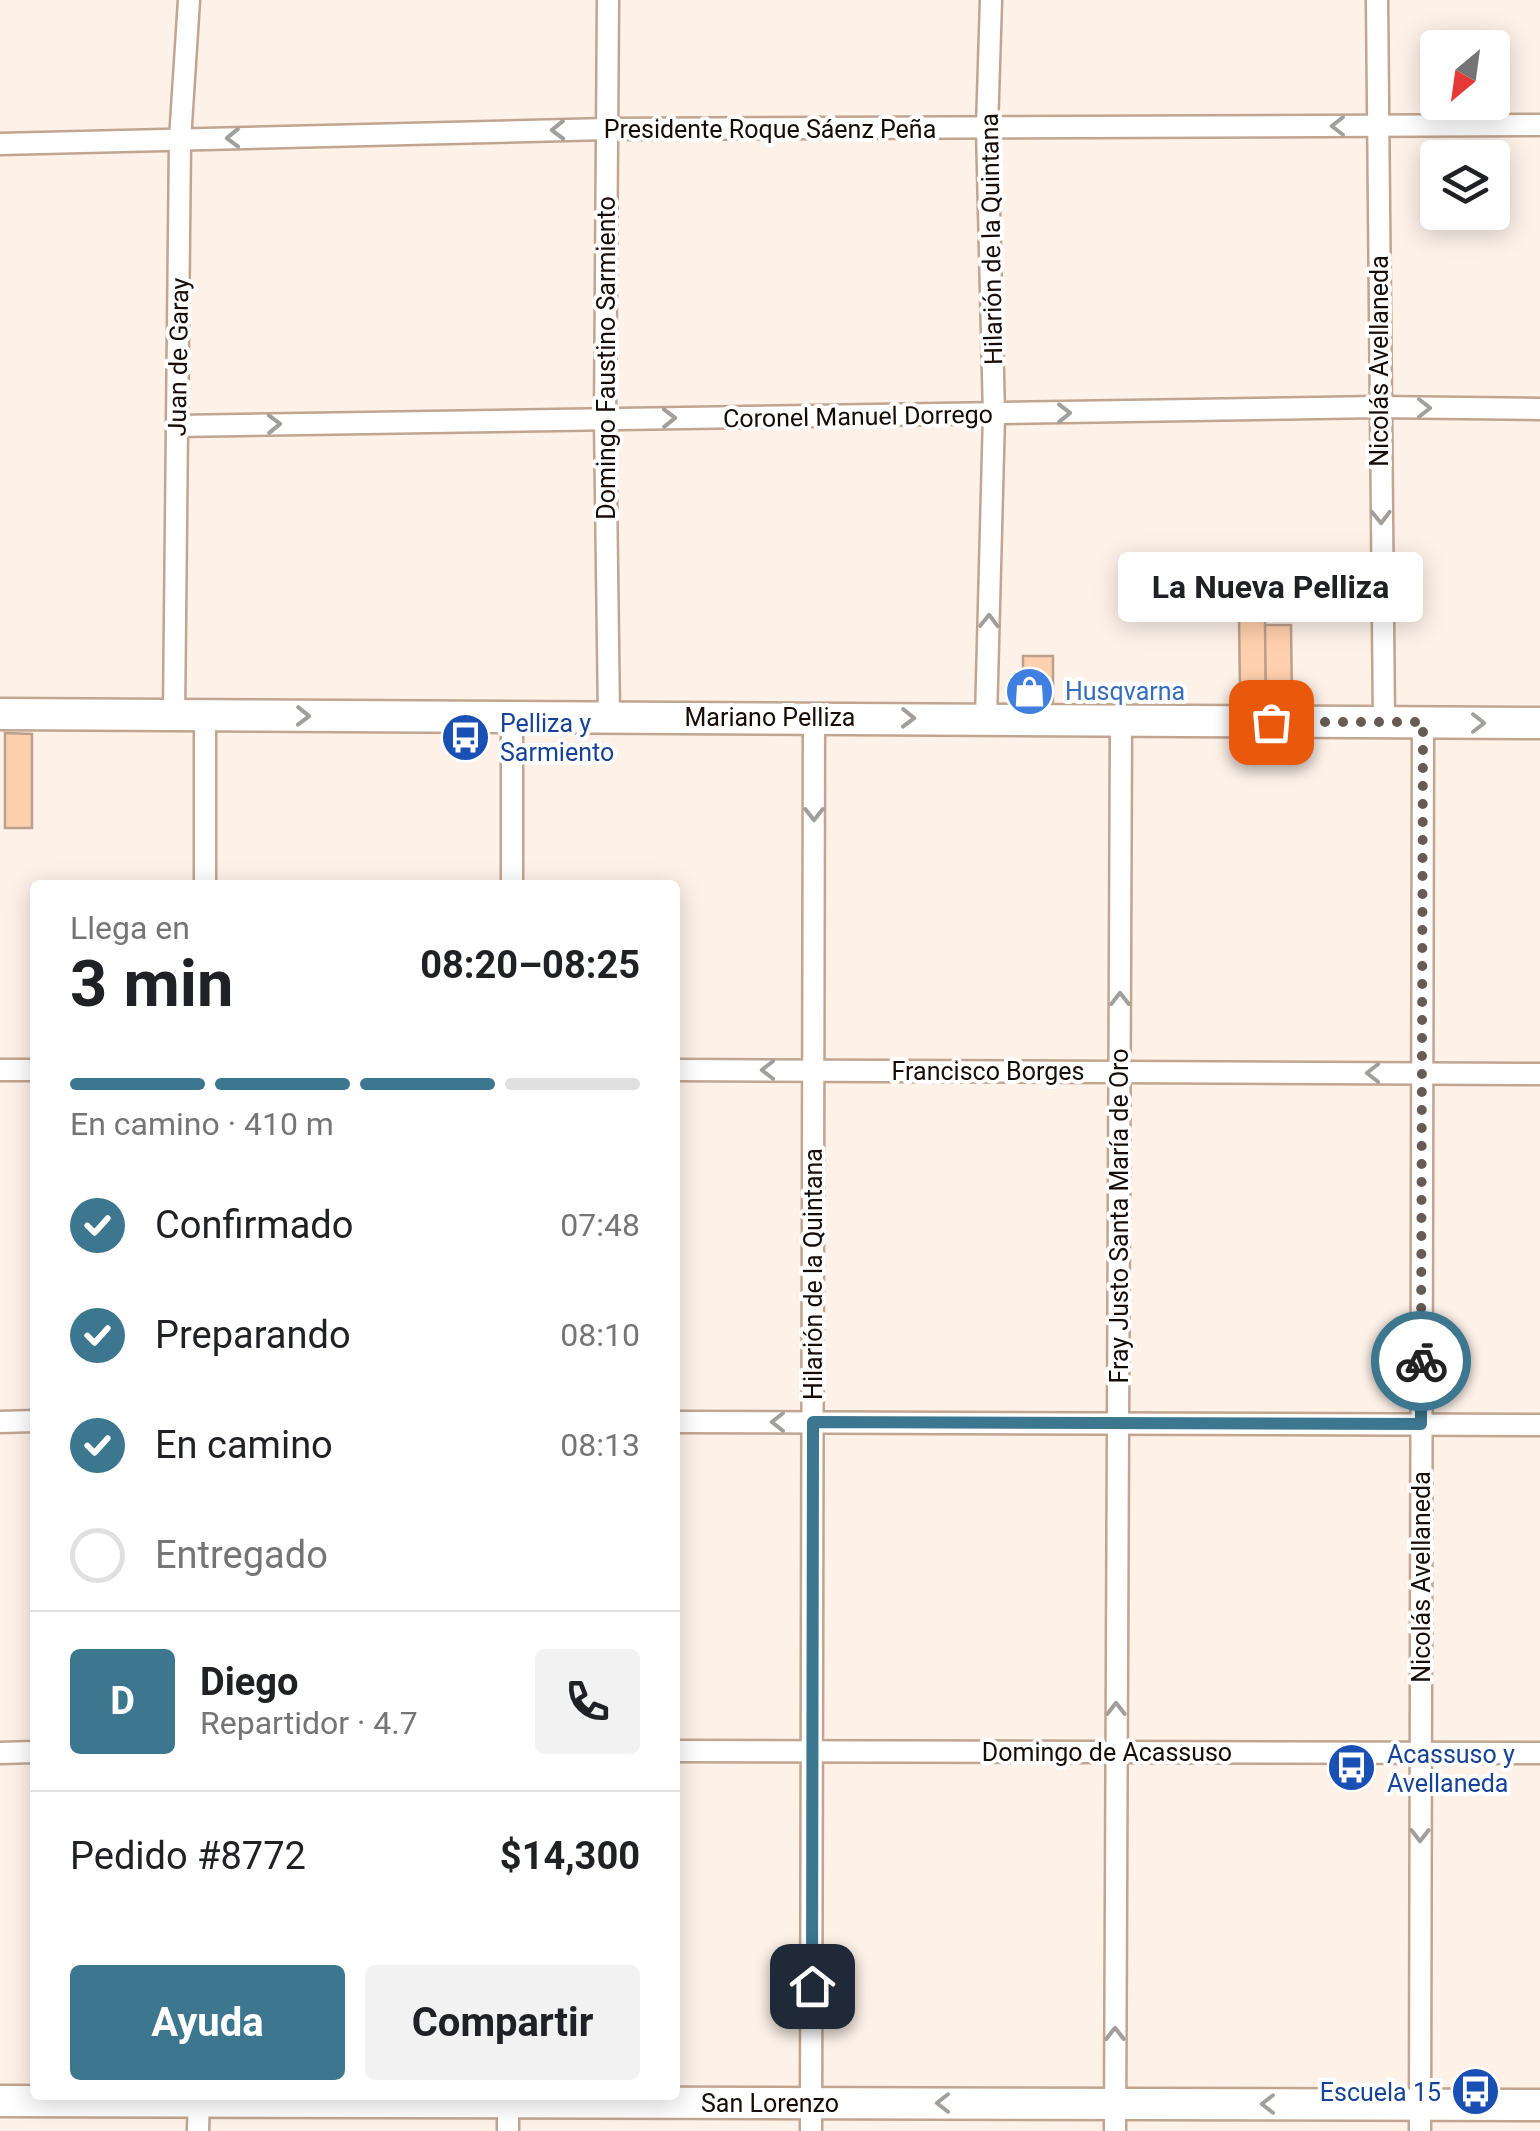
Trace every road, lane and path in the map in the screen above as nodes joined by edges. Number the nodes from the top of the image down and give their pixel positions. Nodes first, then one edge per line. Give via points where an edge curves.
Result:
1 (189, 0) edge
2 (608, 0) edge
3 (991, 0) edge
4 (1377, 0) edge
5 (1540, 124) edge
6 (1379, 126) junction
7 (987, 128) junction
8 (607, 129) junction
9 (180, 140) junction
10 (0, 144) edge
11 (1379, 407) junction
12 (1540, 408) edge
13 (994, 415) junction
14 (605, 419) junction
15 (176, 426) junction
16 (0, 714) edge
17 (174, 714) junction
18 (205, 714) junction
19 (814, 716) junction
20 (609, 717) junction
21 (512, 718) junction
22 (986, 719) junction
23 (1384, 721) junction
24 (1121, 722) junction
25 (1423, 722) junction
26 (1540, 723) edge
27 (204, 880) edge
28 (512, 880) edge
29 (0, 1070) edge
30 (30, 1070) edge
31 (680, 1070) edge
32 (814, 1070) junction
33 (1120, 1072) junction
34 (1422, 1074) junction
35 (1540, 1074) edge
36 (30, 1421) edge
37 (0, 1422) edge
38 (680, 1422) edge
39 (813, 1422) junction
40 (1118, 1423) junction
41 (1421, 1424) junction
42 (1540, 1425) edge
43 (30, 1752) edge
44 (680, 1752) edge
45 (1116, 1752) junction
46 (1420, 1752) junction
47 (0, 1753) edge
48 (1540, 1753) edge
49 (811, 1754) junction
50 (0, 2100) edge
51 (1540, 2105) edge
52 (199, 2109) edge
53 (508, 2109) edge
54 (812, 2117) edge
55 (1115, 2117) edge
56 (1420, 2118) edge

1 - 9 street, Juan de Garay
2 - 8 street, Domingo Faustino Sarmiento
3 - 7 street, Hilarión de la Quintana
4 - 6 street, Nicolás Avellaneda
5 - 6 street, Presidente Roque Sáenz Peña
6 -> 7 street, Presidente Roque Sáenz Peña
6 - 11 street, Nicolás Avellaneda
7 - 8 street, Presidente Roque Sáenz Peña
7 - 13 street, Hilarión de la Quintana
8 -> 9 street, Presidente Roque Sáenz Peña
8 - 14 street, Domingo Faustino Sarmiento
9 - 10 street, Presidente Roque Sáenz Peña
9 - 15 street, Juan de Garay
11 -> 12 street, Coronel Manuel Dorrego
13 -> 11 street, Coronel Manuel Dorrego
11 -> 23 street, Nicolás Avellaneda
14 -> 13 street, Coronel Manuel Dorrego
22 -> 13 street, Hilarión de la Quintana
15 -> 14 street, Coronel Manuel Dorrego
14 - 20 street, Domingo Faustino Sarmiento
15 - 17 street, Juan de Garay
16 - 17 street, Mariano Pelliza
17 - 18 street, Mariano Pelliza
18 -> 21 street, Mariano Pelliza
18 - 27 street
19 - 20 street, Mariano Pelliza
19 -> 22 street, Mariano Pelliza
19 -> 32 street, Hilarión de la Quintana
20 - 21 street, Mariano Pelliza
21 - 28 street
22 - 24 street, Mariano Pelliza
23 - 24 street, Mariano Pelliza
23 - 25 street, Mariano Pelliza
33 -> 24 street, Fray Justo Santa María de Oro
25 -> 26 street, Mariano Pelliza
25 - 34 street, Nicolás Avellaneda
29 - 30 street
32 -> 31 street, Francisco Borges
32 - 33 street, Francisco Borges
32 - 39 street, Hilarión de la Quintana
34 -> 33 street, Francisco Borges
33 - 40 street, Fray Justo Santa María de Oro
34 - 35 street, Francisco Borges
34 - 41 street, Nicolás Avellaneda
36 - 37 street
39 -> 38 street
39 - 40 street
39 - 49 street, Hilarión de la Quintana
40 - 41 street
45 -> 40 street, Fray Justo Santa María de Oro
41 - 42 street
41 - 46 street, Nicolás Avellaneda
43 - 47 street
44 - 49 street, Domingo de Acassuso
45 - 46 street, Domingo de Acassuso
45 - 49 street, Domingo de Acassuso
55 -> 45 street, Fray Justo Santa María de Oro
46 - 48 street, Domingo de Acassuso
46 -> 56 street, Nicolás Avellaneda
49 - 54 street, Hilarión de la Quintana
50 - 52 street, San Lorenzo
51 - 56 street, San Lorenzo
52 - 53 street, San Lorenzo
53 - 54 street, San Lorenzo
55 -> 54 street, San Lorenzo
56 -> 55 street, San Lorenzo

